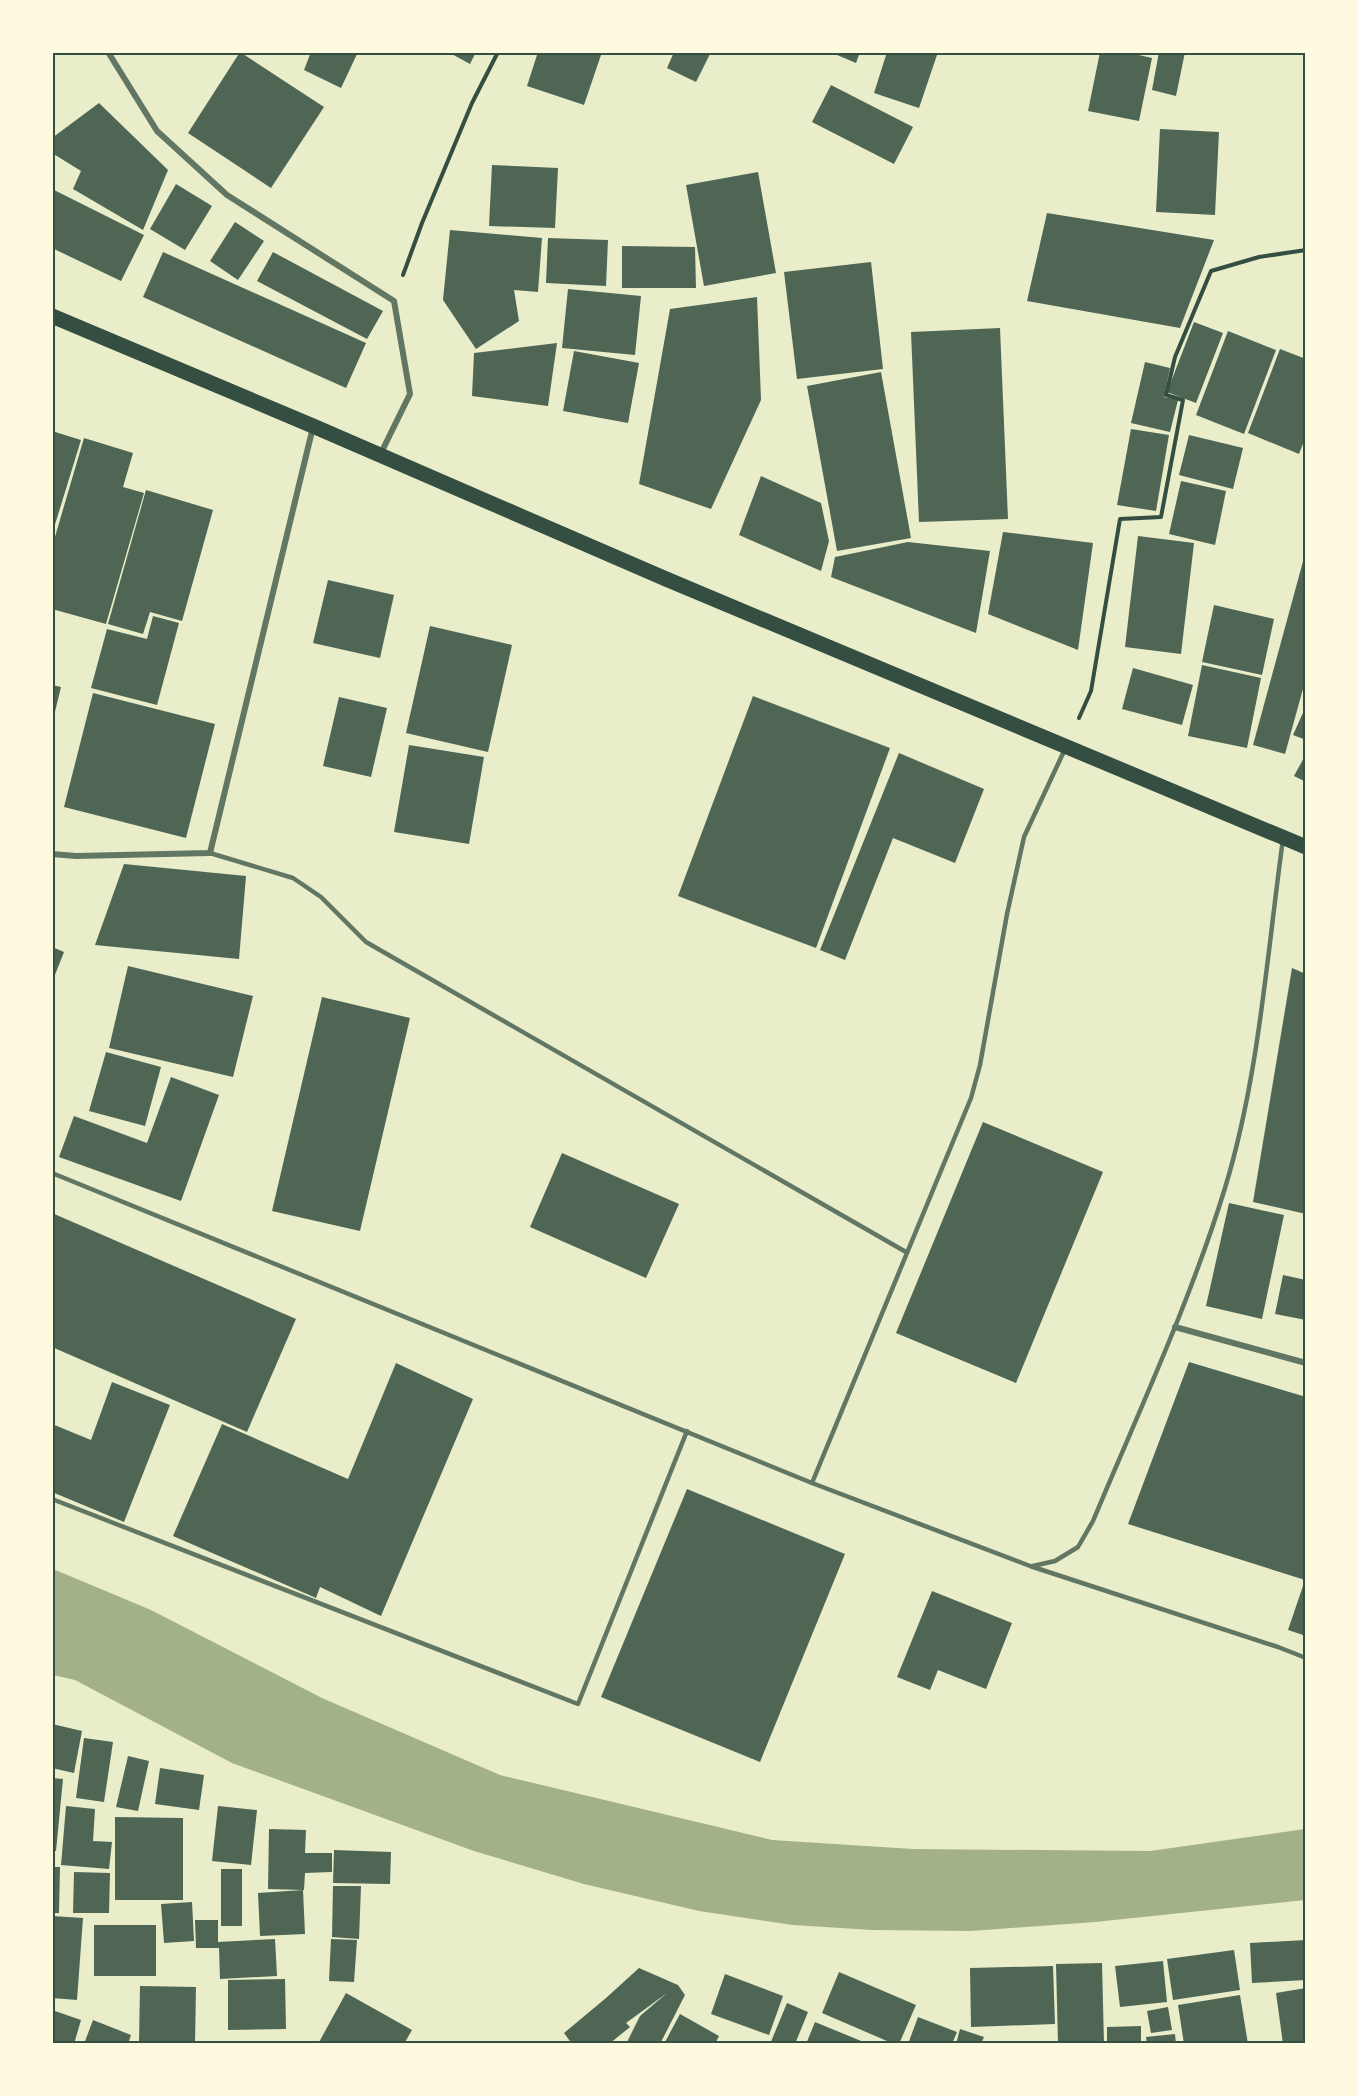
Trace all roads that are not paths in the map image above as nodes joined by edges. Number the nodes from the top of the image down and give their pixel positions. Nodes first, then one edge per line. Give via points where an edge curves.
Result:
1 (108, 52) edge
2 (52, 316) edge
3 (313, 426) junction
4 (380, 454) junction
5 (1066, 747) junction
6 (1284, 837) junction
7 (1305, 847) edge
8 (210, 853) junction
9 (52, 854) edge
10 (52, 1173) edge
11 (906, 1252) junction
12 (1175, 1327) junction
13 (1305, 1363) edge
14 (687, 1431) junction
15 (812, 1483) junction
16 (52, 1499) edge
17 (1030, 1566) junction
18 (1305, 1658) edge

1 - 4 street via 157,131 227,195 394,301 410,393
2 - 3 main road
3 - 4 main road
3 - 8 street
4 - 5 main road
5 - 6 main road
5 - 11 lane via 1024,837 971,1098
6 - 7 main road
6 - 12 lane via 1251,1083 1225,1188
8 - 9 street
8 - 11 lane via 293,878 321,897 366,942
10 - 14 lane
11 - 15 lane
12 - 13 street
12 - 17 lane via 1093,1521 1078,1547 1055,1561
14 - 15 lane
14 - 16 lane via 578,1704
15 - 17 lane
17 - 18 lane

